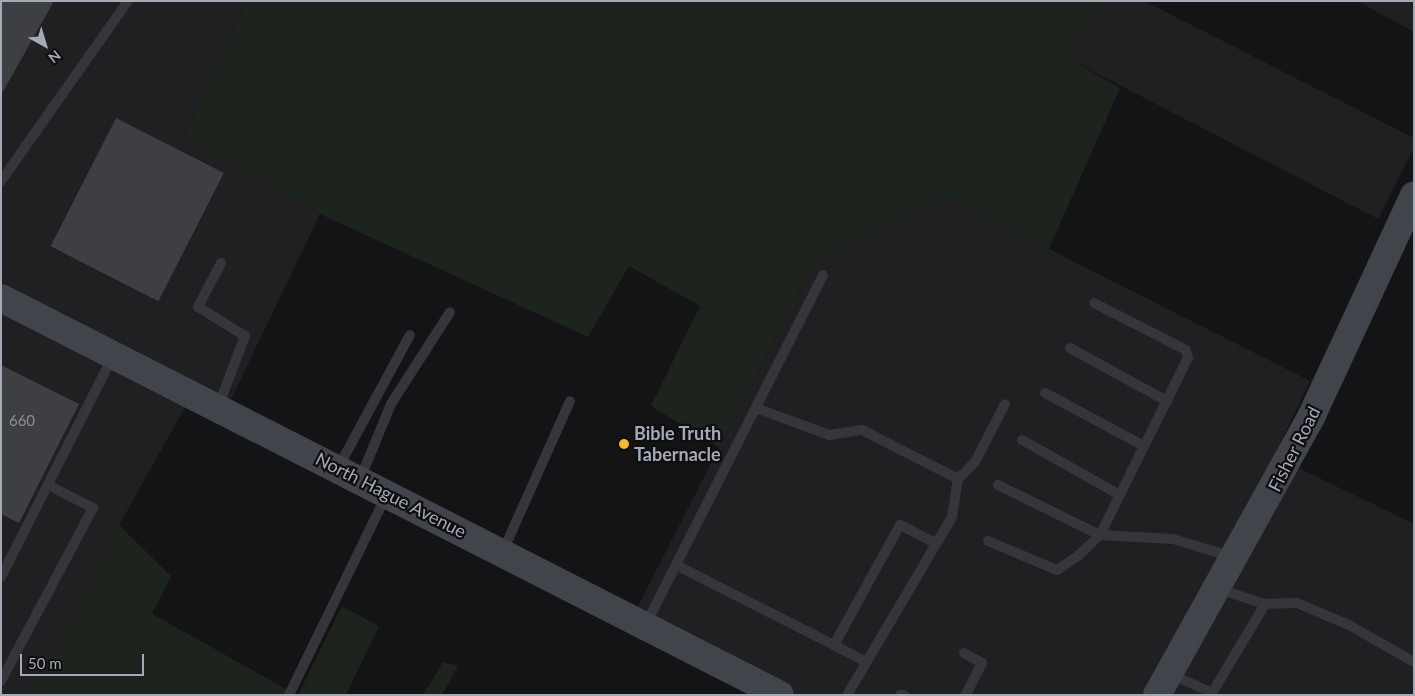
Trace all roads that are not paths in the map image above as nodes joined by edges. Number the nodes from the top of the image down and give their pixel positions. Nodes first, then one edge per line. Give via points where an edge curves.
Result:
1 (128, 1) edge
2 (1, 181) edge
3 (1414, 195) edge
4 (221, 263) dead end
5 (823, 275) dead end
6 (1, 298) edge
7 (1094, 303) dead end
8 (450, 312) dead end
9 (410, 335) dead end
10 (1070, 348) dead end
11 (113, 355) junction
12 (1046, 393) dead end
13 (570, 401) dead end
14 (1167, 401) junction
15 (1005, 404) dead end
16 (218, 407) junction
17 (756, 408) junction
18 (1022, 440) dead end
19 (1144, 446) junction
20 (349, 474) junction
21 (958, 479) junction
22 (998, 485) dead end
23 (50, 486) junction
24 (388, 493) junction
25 (1120, 494) junction
26 (1100, 535) junction
27 (988, 540) dead end
28 (933, 542) junction
29 (503, 551) junction
30 (1237, 558) junction
31 (676, 565) junction
32 (1, 577) edge
33 (1219, 588) junction
34 (1265, 604) junction
35 (646, 624) junction
36 (834, 645) junction
37 (964, 653) dead end
38 (866, 662) junction
39 (1414, 662) edge
40 (1, 681) edge
41 (1163, 684) edge
42 (1212, 694) edge
43 (289, 695) edge
44 (780, 695) edge
45 (847, 695) edge
46 (900, 695) edge
47 (904, 695) edge
48 (966, 695) edge

1 - 2 lane
3 - 30 main road, Fisher Road via 1312,415
4 - 16 lane via 198,307 245,336
5 - 17 lane
6 - 11 main road, North Hague Avenue
7 - 14 lane via 1186,350 1188,358
8 - 20 lane
9 - 20 lane
10 - 14 lane
11 - 16 main road, North Hague Avenue
11 - 23 lane
12 - 19 lane
13 - 29 lane
14 - 19 lane
15 - 21 lane via 976,462
16 - 20 main road, North Hague Avenue
17 - 21 lane via 829,435 862,430
17 - 31 lane
18 - 25 lane
19 - 25 lane
20 - 24 main road, North Hague Avenue
21 - 28 lane via 952,517
22 - 26 lane
23 - 32 lane
23 - 40 lane via 93,508
24 - 29 main road, North Hague Avenue
24 - 43 lane
25 - 26 lane
26 - 27 lane via 1057,570
26 - 30 lane via 1186,542
28 - 36 lane via 900,525
28 - 38 lane
29 - 35 main road, North Hague Avenue
30 - 33 main road, Fisher Road
31 - 35 lane
31 - 36 lane
33 - 34 lane
33 - 41 main road, Fisher Road
34 - 39 lane via 1297,603 1349,625
34 - 42 lane
35 - 44 main road, North Hague Avenue
36 - 38 lane
37 - 48 lane via 982,663
38 - 45 lane
41 - 42 lane
46 - 47 lane

